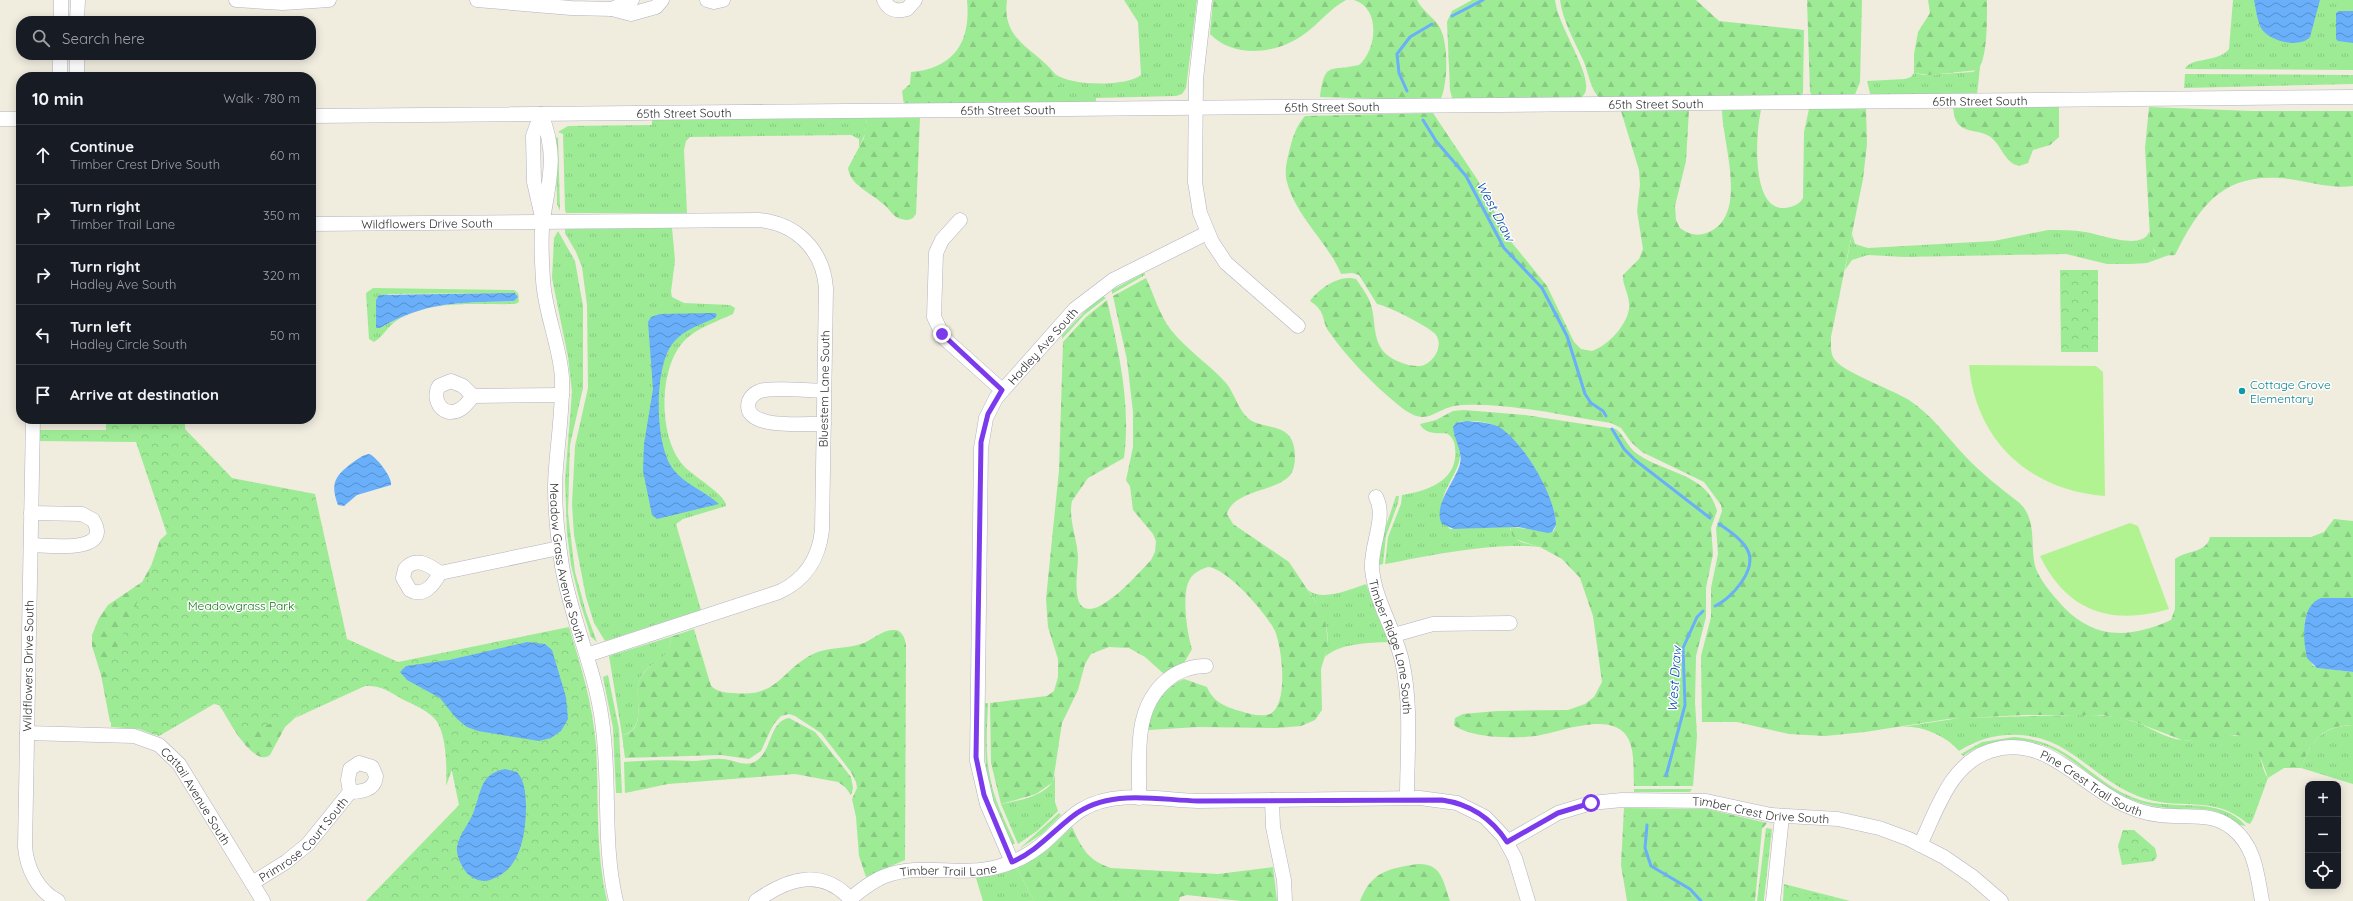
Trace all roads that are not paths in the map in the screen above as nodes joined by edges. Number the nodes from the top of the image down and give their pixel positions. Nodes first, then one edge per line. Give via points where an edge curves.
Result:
1 (61, 0) edge
2 (78, 0) edge
3 (236, 0) edge
4 (329, 0) edge
5 (477, 0) edge
6 (632, 0) edge
7 (662, 0) edge
8 (707, 0) edge
9 (723, 0) edge
10 (884, 0) edge
11 (915, 0) edge
12 (1205, 0) edge
13 (612, 9) junction
14 (61, 16) edge
15 (77, 16) edge
16 (60, 60) edge
17 (77, 60) edge
18 (60, 72) edge
19 (77, 72) edge
20 (2353, 97) edge
21 (1195, 109) junction
22 (541, 114) junction
23 (316, 116) edge
24 (0, 119) edge
25 (16, 119) edge
26 (960, 220) dead end
27 (543, 222) junction
28 (316, 224) edge
29 (1207, 232) junction
30 (1298, 326) dead end
31 (1002, 390) junction
32 (824, 391) junction
33 (562, 395) junction
34 (473, 396) dead end
35 (33, 424) edge
36 (824, 424) junction
37 (1376, 497) dead end
38 (31, 512) junction
39 (31, 545) junction
40 (559, 548) junction
41 (440, 573) dead end
42 (1510, 623) dead end
43 (1394, 635) junction
44 (587, 655) junction
45 (1206, 666) dead end
46 (27, 733) junction
47 (350, 792) dead end
48 (1139, 798) junction
49 (1408, 798) junction
50 (1272, 800) junction
51 (1782, 817) junction
52 (1507, 842) junction
53 (1920, 845) junction
54 (1012, 862) junction
55 (252, 883) junction
56 (851, 900) edge
57 (58, 901) edge
58 (263, 901) edge
59 (616, 901) edge
60 (756, 901) edge
61 (1285, 901) edge
62 (1528, 901) edge
63 (1773, 901) edge
64 (2001, 901) edge
65 (2262, 901) edge

1 - 14 street
2 - 15 street
3 - 4 street via 283,3
5 - 13 street
6 - 13 street
7 - 13 street via 656,7 639,13 631,14
8 - 9 street
10 - 11 street via 897,11 907,9
12 - 21 street via 1204,26 1196,66
16 - 18 street
17 - 19 street
20 - 21 street, 65th Street South
21 - 22 street, 65th Street South
21 - 29 street via 1195,190
22 - 23 street, 65th Street South
22 - 27 street, Meadow Grass Avenue South via 550,135 551,182
24 - 25 street
26 - 31 street via 942,240 936,253 934,317 944,338
27 - 28 street, Wildflowers Drive South
27 - 32 street, Bluestem Lane South via 758,220 790,228 812,248 824,272
27 - 33 street, Meadow Grass Avenue South via 544,291 560,361
29 - 30 street via 1219,254 1232,270
29 - 31 street, Hadley Ave South via 1120,276 1095,292 1057,329
31 - 54 street, Hadley Ave South via 988,414 981,442 976,757 984,795
32 - 36 street, Bluestem Lane South
32 - 36 street via 764,390 754,394 749,404 751,414 760,422
33 - 34 street
33 - 40 street, Meadow Grass Avenue South via 555,487
35 - 38 street, Wildflowers Drive South
36 - 44 street, Bluestem Lane South via 821,534 816,556 799,580 770,596
37 - 43 street, Timber Ridge Lane South via 1379,518 1373,546 1372,568 1375,585
38 - 39 street, Wildflowers Drive South
38 - 39 street via 82,514 93,520 96,529 94,539 86,545
39 - 46 street, Wildflowers Drive South
40 - 41 street
40 - 44 street, Meadow Grass Avenue South via 569,599
42 - 43 street via 1433,624
43 - 49 street, Timber Ridge Lane South via 1402,661 1406,688
44 - 59 street, Meadow Grass Avenue South via 600,705 605,741 608,852
45 - 48 street via 1189,668 1174,675 1158,689 1147,705 1140,730
46 - 55 street, Cattail Avenue South via 126,735 143,738 159,745 179,764
46 - 57 street, Wildflowers Drive South via 26,854 37,881
47 - 55 street, Primrose Court South via 308,844 286,862
48 - 50 street, Timber Trail Lane via 1198,801
48 - 54 street, Timber Trail Lane via 1112,799 1088,806 1066,821 1037,848
49 - 50 street, Timber Trail Lane
49 - 52 street, Timber Trail Lane via 1442,800 1466,806 1488,820
50 - 61 street via 1274,832 1284,880
51 - 52 street, Timber Crest Drive South via 1706,801 1616,800 1584,804 1558,813
51 - 53 street, Timber Crest Drive South via 1856,822
51 - 63 street
52 - 62 street, Timber Trail Lane via 1515,858
53 - 64 street, Timber Crest Drive South via 1961,869
53 - 65 street, Pine Crest Trail South via 1948,788 1961,768 1973,758 1991,750 2020,748 2055,758 2109,797 2133,809 2158,815 2204,816 2228,826 2242,839 2252,854
54 - 56 street, Timber Trail Lane via 977,871 898,872 874,881
55 - 58 street, Cattail Avenue South
56 - 60 street via 831,885 805,880 780,885

